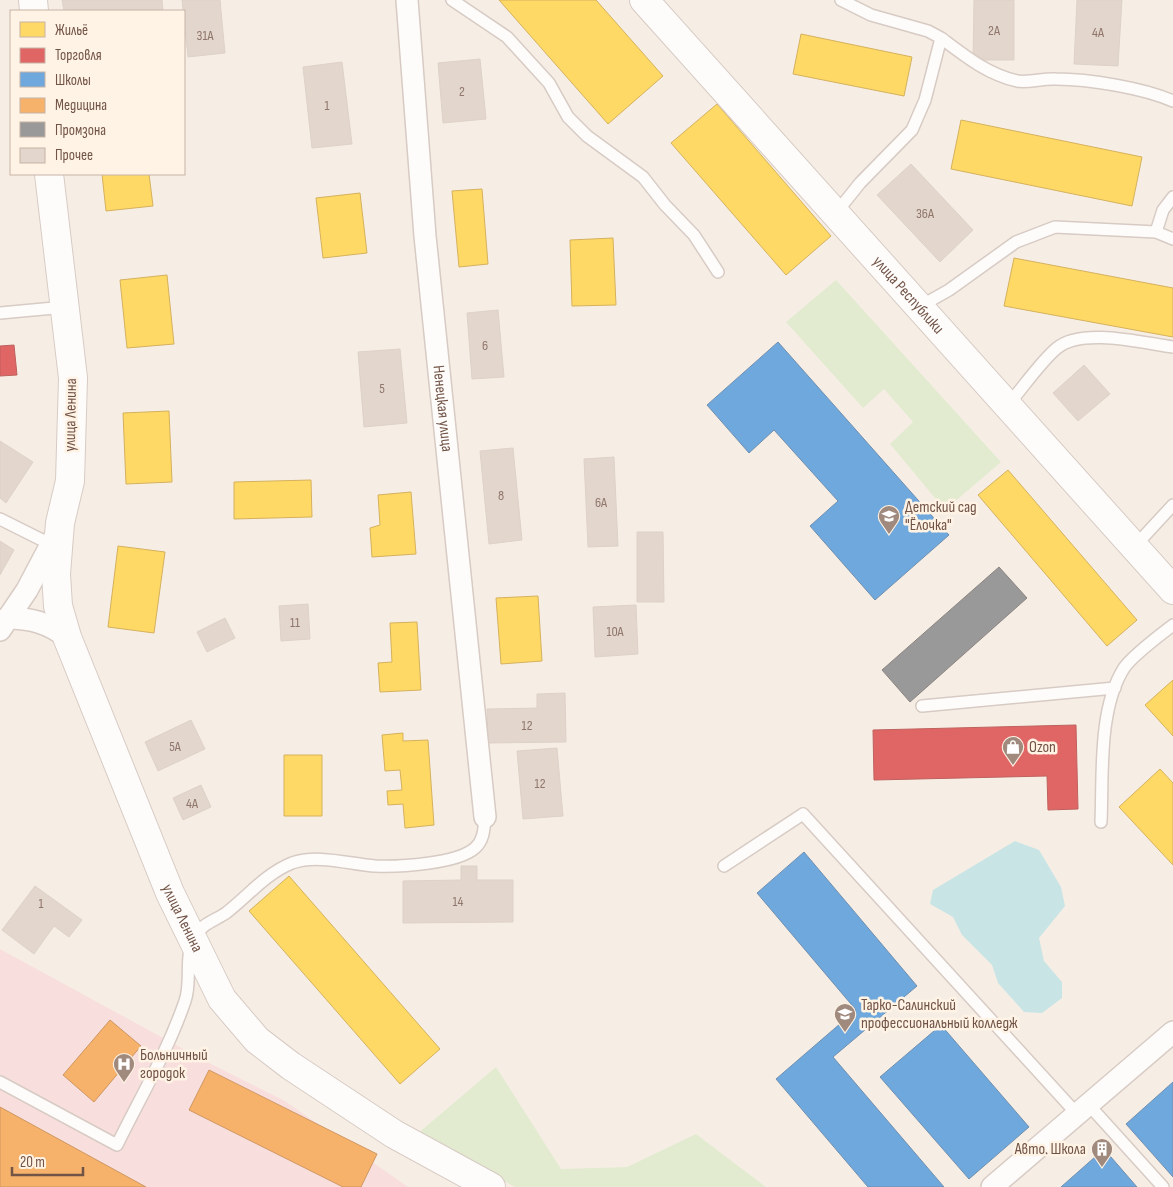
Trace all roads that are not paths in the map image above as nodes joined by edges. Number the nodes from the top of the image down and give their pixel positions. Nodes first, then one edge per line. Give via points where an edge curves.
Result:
1 (407, 0) edge
2 (452, 0) edge
3 (644, 0) edge
4 (841, 0) edge
5 (941, 38) junction
6 (1173, 101) edge
7 (49, 175) edge
8 (1173, 197) edge
9 (836, 213) junction
10 (1156, 232) junction
11 (1173, 239) edge
12 (718, 272) dead end
13 (65, 307) junction
14 (920, 307) junction
15 (0, 313) edge
16 (1173, 347) edge
17 (1007, 406) junction
18 (1173, 505) edge
19 (0, 518) edge
20 (56, 534) junction
21 (1134, 546) junction
22 (1173, 590) edge
23 (4, 624) edge
24 (1173, 626) edge
25 (67, 637) junction
26 (1115, 688) junction
27 (922, 706) dead end
28 (485, 817) joint
29 (1101, 822) dead end
30 (724, 866) dead end
31 (193, 938) junction
32 (1173, 1032) edge
33 (0, 1082) edge
34 (1083, 1109) junction
35 (491, 1187) edge
36 (992, 1187) edge
37 (1163, 1187) edge

1 - 28 street, Ненецкая улица via 425,236
2 - 12 lane via 507,37 550,83 568,117 586,136 643,177 694,235
3 - 9 street, улица Республики
4 - 5 lane via 871,15 928,31
5 - 6 lane via 979,68 1019,81 1075,81 1158,95
5 - 9 lane via 925,100 912,130 860,183
7 - 13 street, улица Ленина
8 - 10 lane via 1163,210
9 - 14 street, улица Республики
10 - 11 lane
10 - 14 lane via 1055,227 1016,242
13 - 15 lane
13 - 20 street, улица Ленина via 72,378 70,481
14 - 17 street, улица Республики
16 - 17 lane via 1106,337 1072,340 1057,347
17 - 21 street, улица Республики
18 - 21 lane
19 - 20 lane
20 - 23 street, улица Ленина via 27,590
20 - 25 street, улица Ленина via 58,606
21 - 22 street, улица Республики
23 - 25 street via 24,618 40,621
24 - 26 lane via 1125,667
25 - 31 street, улица Ленина via 170,893
26 - 27 lane
26 - 29 lane via 1105,731
28 - 31 lane via 484,834 475,849 452,859 376,866 323,860 293,863 261,881 225,913 208,922
30 - 34 lane via 803,814
31 - 33 lane via 186,999 117,1145
31 - 35 street, улица Ленина via 222,999 257,1040 394,1134
32 - 34 street
34 - 36 street
34 - 37 lane

